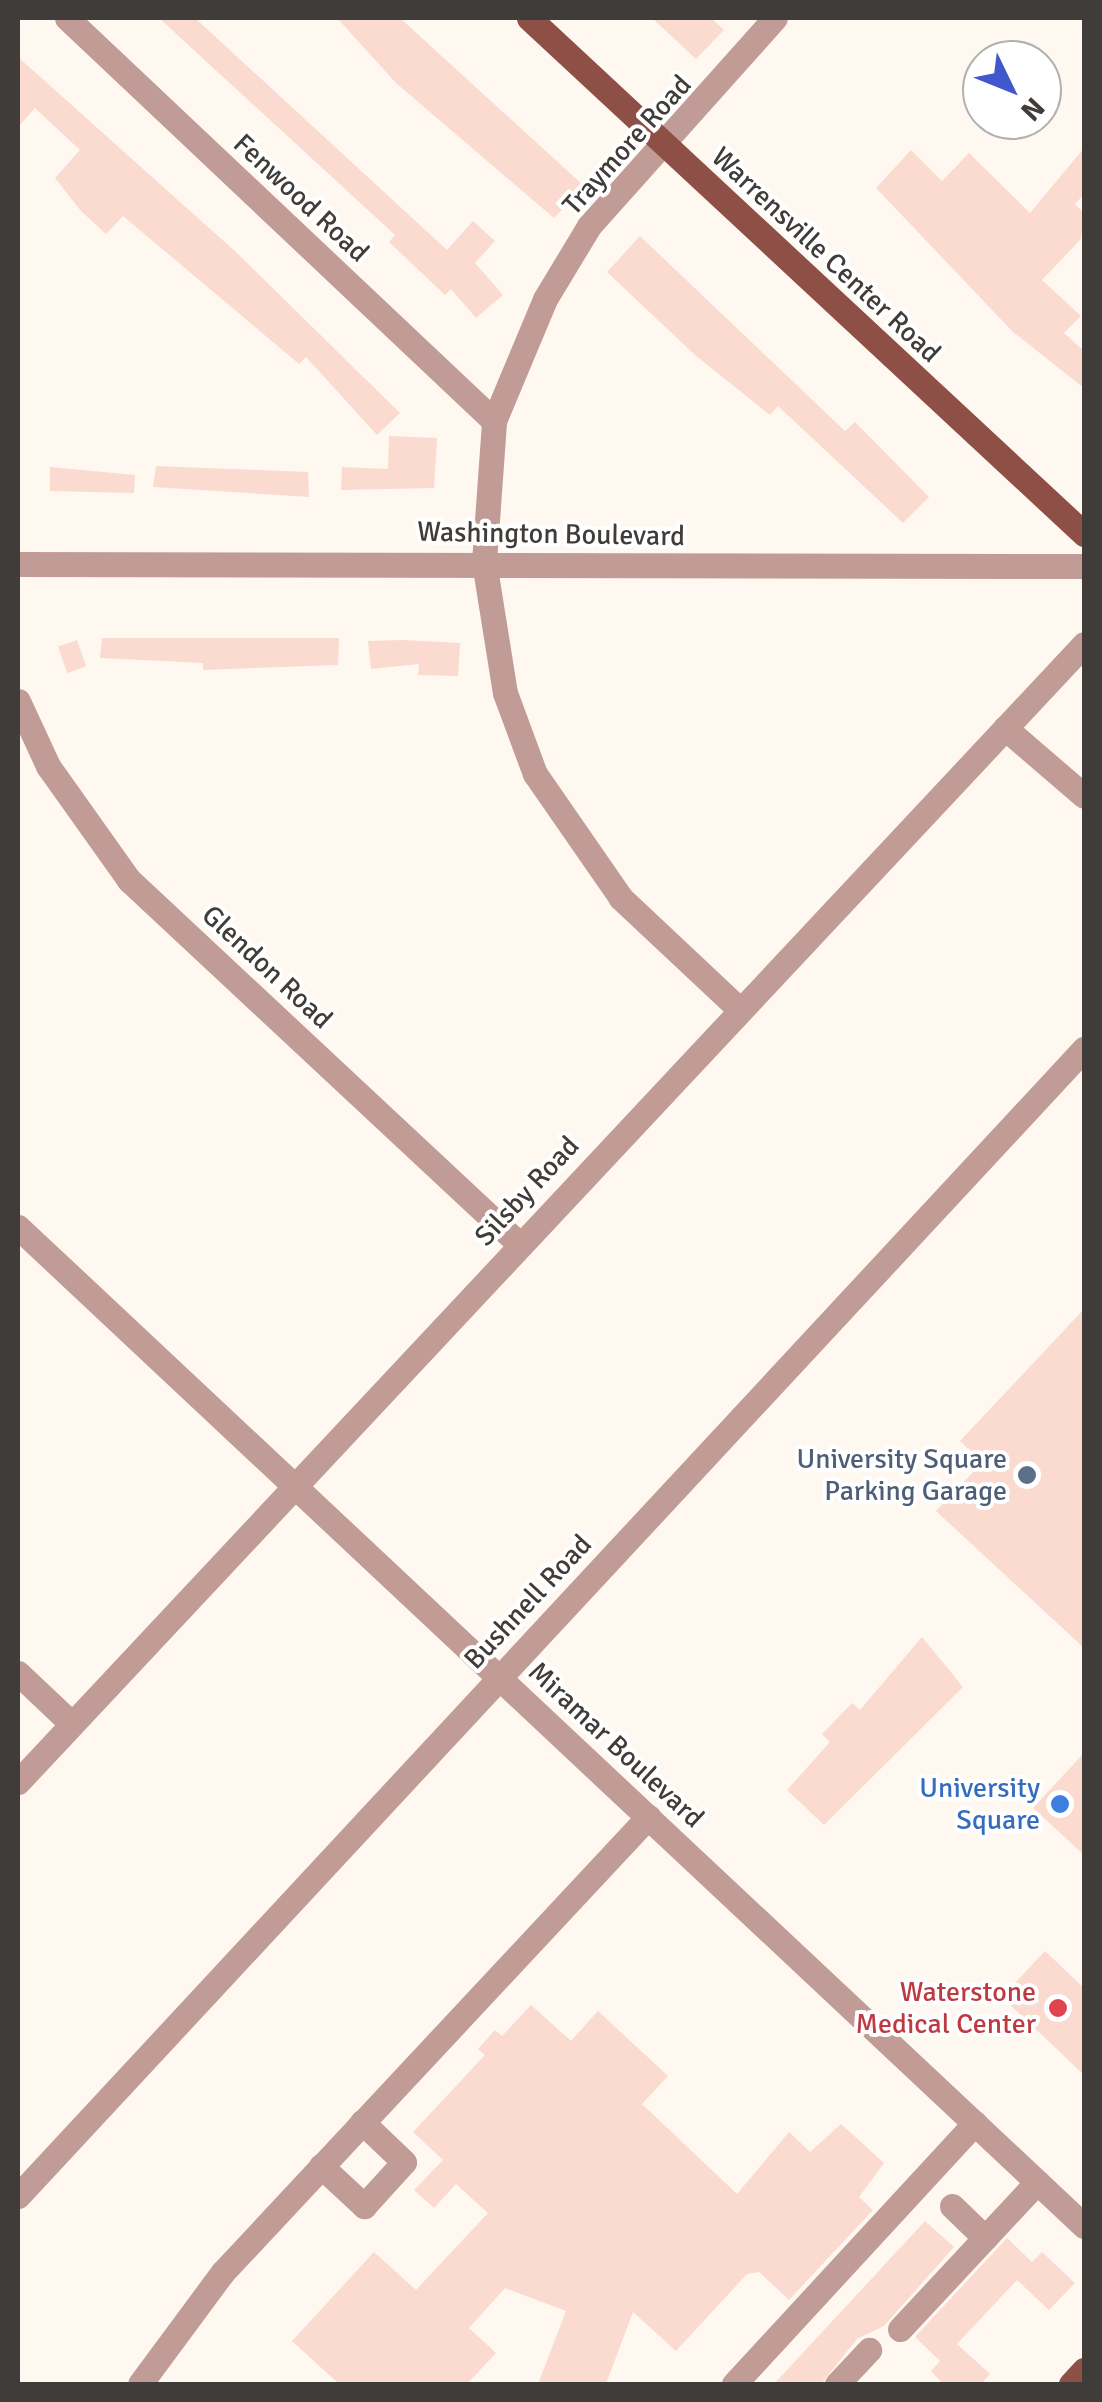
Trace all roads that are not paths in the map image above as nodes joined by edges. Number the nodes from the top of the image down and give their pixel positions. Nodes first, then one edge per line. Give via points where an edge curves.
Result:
1 (67, 18) edge
2 (529, 18) edge
3 (776, 18) edge
4 (664, 146) junction
5 (494, 422) junction
6 (1084, 534) edge
7 (484, 562) junction
8 (18, 564) edge
9 (1084, 566) edge
10 (1084, 644) edge
11 (18, 701) edge
12 (1005, 728) junction
13 (1084, 796) edge
14 (738, 1008) junction
15 (1084, 1049) edge
16 (18, 1227) edge
17 (518, 1243) junction
18 (292, 1486) junction
19 (18, 1673) edge
20 (499, 1677) junction
21 (72, 1724) junction
22 (18, 1782) edge
23 (648, 1816) junction
24 (362, 2122) junction
25 (975, 2124) junction
26 (321, 2166) junction
27 (1038, 2182) junction
28 (18, 2196) edge
29 (952, 2206) dead end
30 (1084, 2226) edge
31 (986, 2238) junction
32 (900, 2330) dead end
33 (869, 2350) dead end
34 (1084, 2370) edge
35 (154, 2379) edge
36 (734, 2384) edge
37 (837, 2384) edge
38 (1071, 2384) edge

1 - 5 street, Fenwood Road
2 - 4 main road, Warrensville Center Road
3 - 4 street, Traymore Road
4 - 5 street, Traymore Road via 589,226 546,299
4 - 6 main road, Warrensville Center Road
5 - 7 street, Traymore Road
7 - 8 street, Washington Boulevard
7 - 9 street, Washington Boulevard
7 - 14 street, Traymore Road via 505,693 535,774 621,898
10 - 12 street, Silsby Road
11 - 17 street, Glendon Road via 48,766 129,880
12 - 13 street
12 - 14 street, Silsby Road
14 - 17 street, Silsby Road
15 - 20 street, Bushnell Road
16 - 18 street, Miramar Boulevard
17 - 18 street, Silsby Road
18 - 20 street, Miramar Boulevard
18 - 21 street, Silsby Road
19 - 21 street
20 - 23 street, Miramar Boulevard
20 - 28 street, Bushnell Road
21 - 22 street, Silsby Road
23 - 24 street
23 - 25 street, Miramar Boulevard
24 - 26 street
24 - 26 street via 404,2162 364,2206
25 - 27 street, Miramar Boulevard
25 - 36 street
26 - 35 street via 222,2272
27 - 30 street, Miramar Boulevard
27 - 31 street
29 - 31 street
31 - 32 street
33 - 37 street
34 - 38 main road

